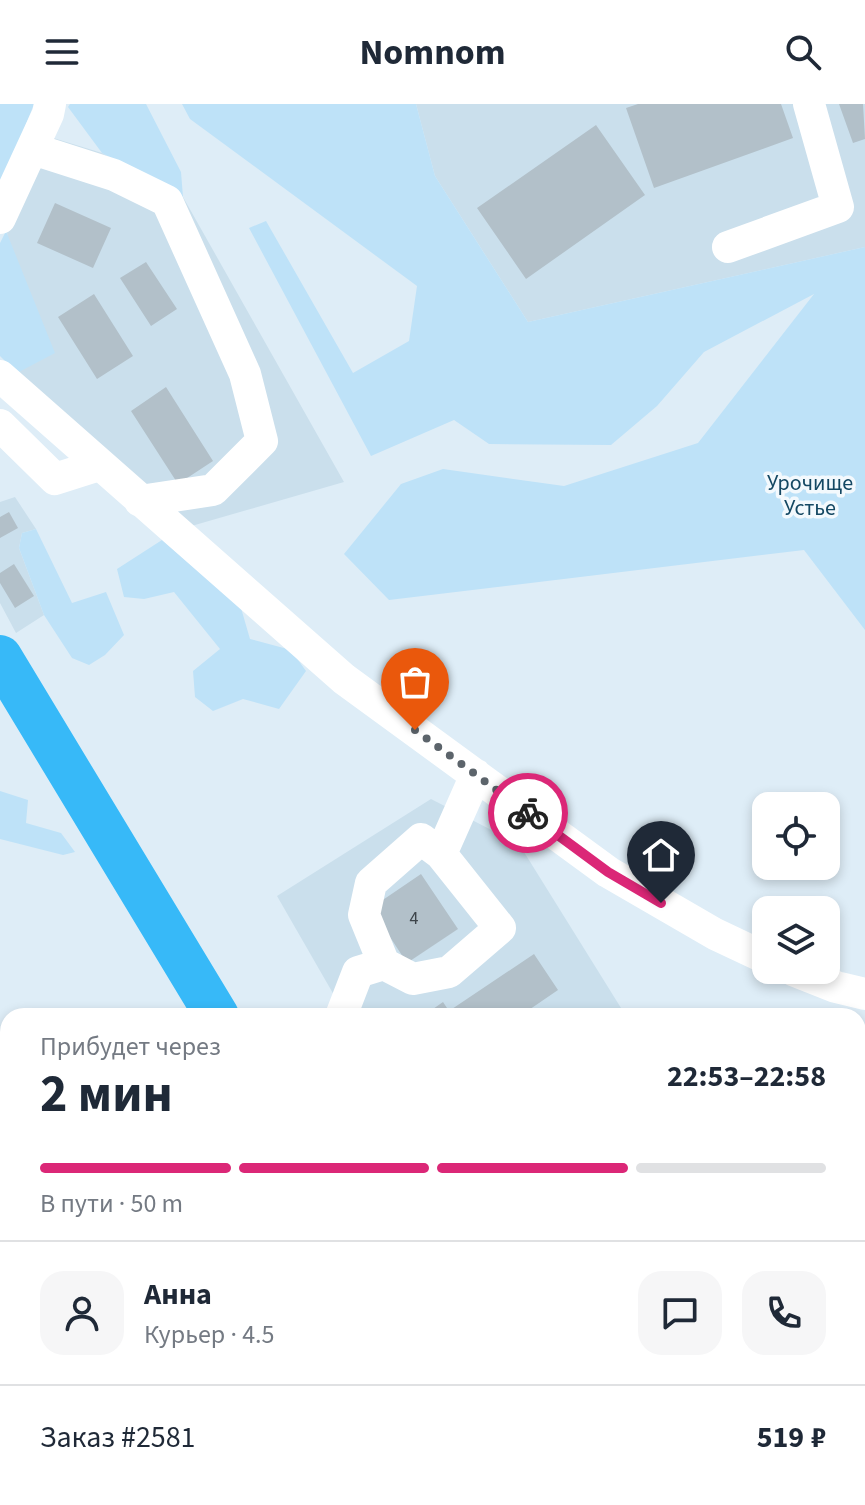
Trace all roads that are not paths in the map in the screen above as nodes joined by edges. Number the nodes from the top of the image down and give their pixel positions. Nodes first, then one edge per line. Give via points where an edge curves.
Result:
1 (50, 104) edge
2 (809, 104) edge
3 (33, 149) junction
4 (0, 218) edge
5 (728, 247) dead end
6 (0, 376) edge
7 (0, 425) edge
8 (99, 465) junction
9 (140, 501) junction
10 (0, 657) edge
11 (476, 775) junction
12 (441, 854) junction
13 (752, 951) edge
14 (384, 964) junction
15 (828, 984) edge
16 (865, 994) edge
17 (212, 1008) edge
18 (344, 1008) edge

1 - 3 street
2 - 5 street via 838,207
3 - 4 street
3 - 9 street via 114,175 167,201 245,374 262,441 213,490
6 - 8 street
7 - 8 street via 55,479
8 - 9 street
9 - 11 street via 344,679
10 - 17 highway
11 - 12 street
11 - 13 street via 608,872
12 - 14 street via 421,839 371,883 364,915
12 - 14 street via 500,928 449,972 413,979
14 - 18 street via 358,972
15 - 16 street

